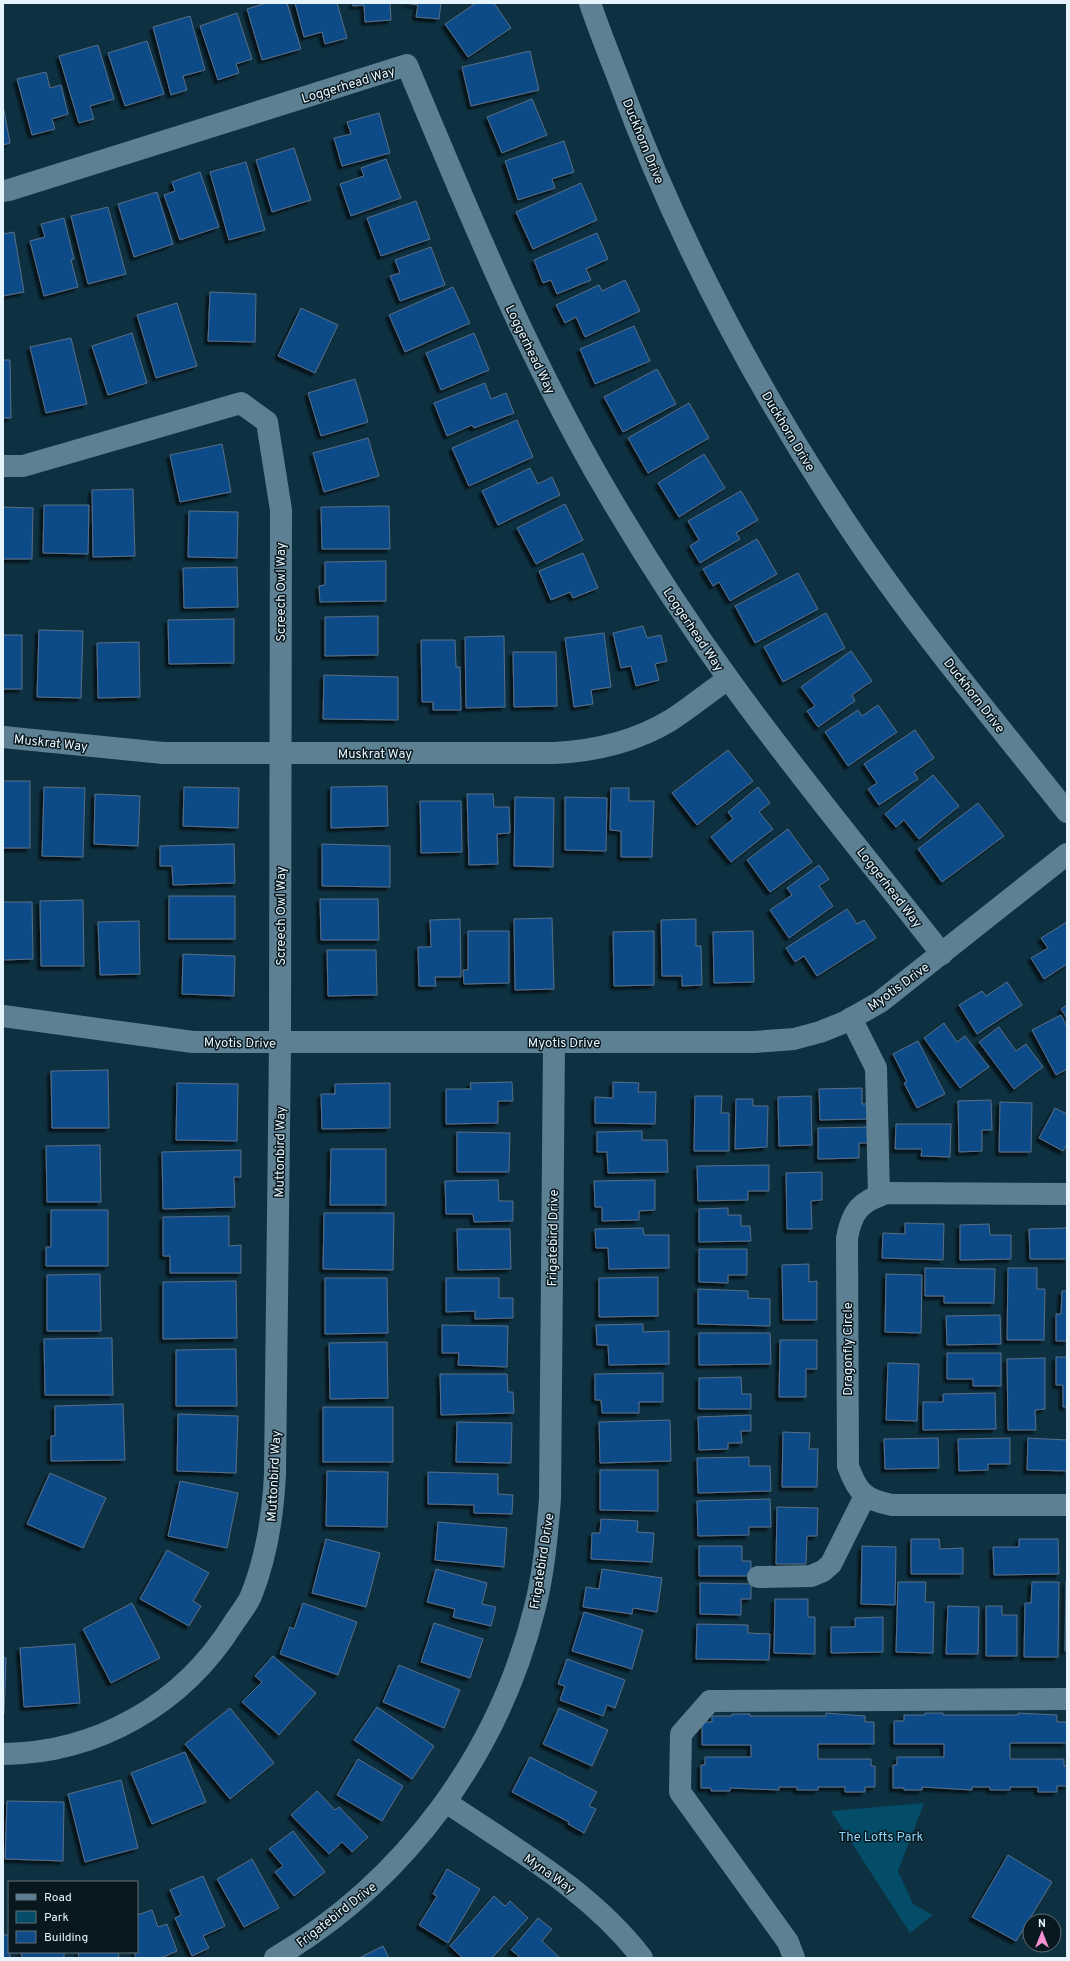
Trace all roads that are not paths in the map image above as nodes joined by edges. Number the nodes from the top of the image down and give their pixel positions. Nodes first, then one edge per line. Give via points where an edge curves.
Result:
1 (590, 3) edge
2 (3, 191) edge
3 (3, 466) edge
4 (728, 679) junction
5 (3, 737) edge
6 (280, 754) junction
7 (1067, 812) edge
8 (1067, 854) edge
9 (942, 954) junction
10 (3, 1018) edge
11 (851, 1018) junction
12 (554, 1042) junction
13 (280, 1043) junction
14 (1067, 1194) edge
15 (879, 1196) junction
16 (865, 1496) junction
17 (1067, 1505) edge
18 (758, 1577) dead end
19 (1067, 1699) edge
20 (3, 1754) edge
21 (446, 1802) junction
22 (275, 1958) edge
23 (642, 1958) edge
24 (794, 1958) edge

1 - 7 street, Duckhorn Drive via 639,134 691,252 772,405 865,550 921,626
2 - 4 street, Loggerhead Way via 407,66 505,295 564,414 611,499
3 - 6 street, Screech Owl Way via 23,466 241,403 268,422 281,510
4 - 6 street, Muskrat Way via 671,720 608,746 581,752
4 - 9 street, Loggerhead Way
5 - 6 street, Muskrat Way via 164,754
6 - 13 street, Screech Owl Way
8 - 9 street, Myotis Drive
9 - 11 street, Myotis Drive via 880,1002
10 - 13 street, Myotis Drive via 193,1042
11 - 12 street, Myotis Drive via 820,1032 794,1039 754,1042
11 - 15 street via 876,1068
12 - 13 street, Myotis Drive
12 - 21 street, Frigatebird Drive via 550,1499 546,1542 535,1606 524,1648 509,1688 488,1734
13 - 20 street, Muttonbird Way via 273,1513 266,1552 250,1597 225,1638 196,1673 158,1706 114,1730 67,1747
14 - 15 street, Dragonfly Circle via 886,1193
15 - 16 street, Dragonfly Circle via 870,1199 856,1211 850,1221 847,1238 848,1466 853,1483
16 - 17 street, Dragonfly Circle via 875,1502 892,1505
16 - 18 street via 831,1564 823,1571 811,1576
19 - 24 street via 710,1701 681,1734 680,1792 788,1942
21 - 22 street, Frigatebird Drive via 407,1851 378,1881 346,1910 295,1947
21 - 23 street, Myna Way via 580,1894 629,1941

